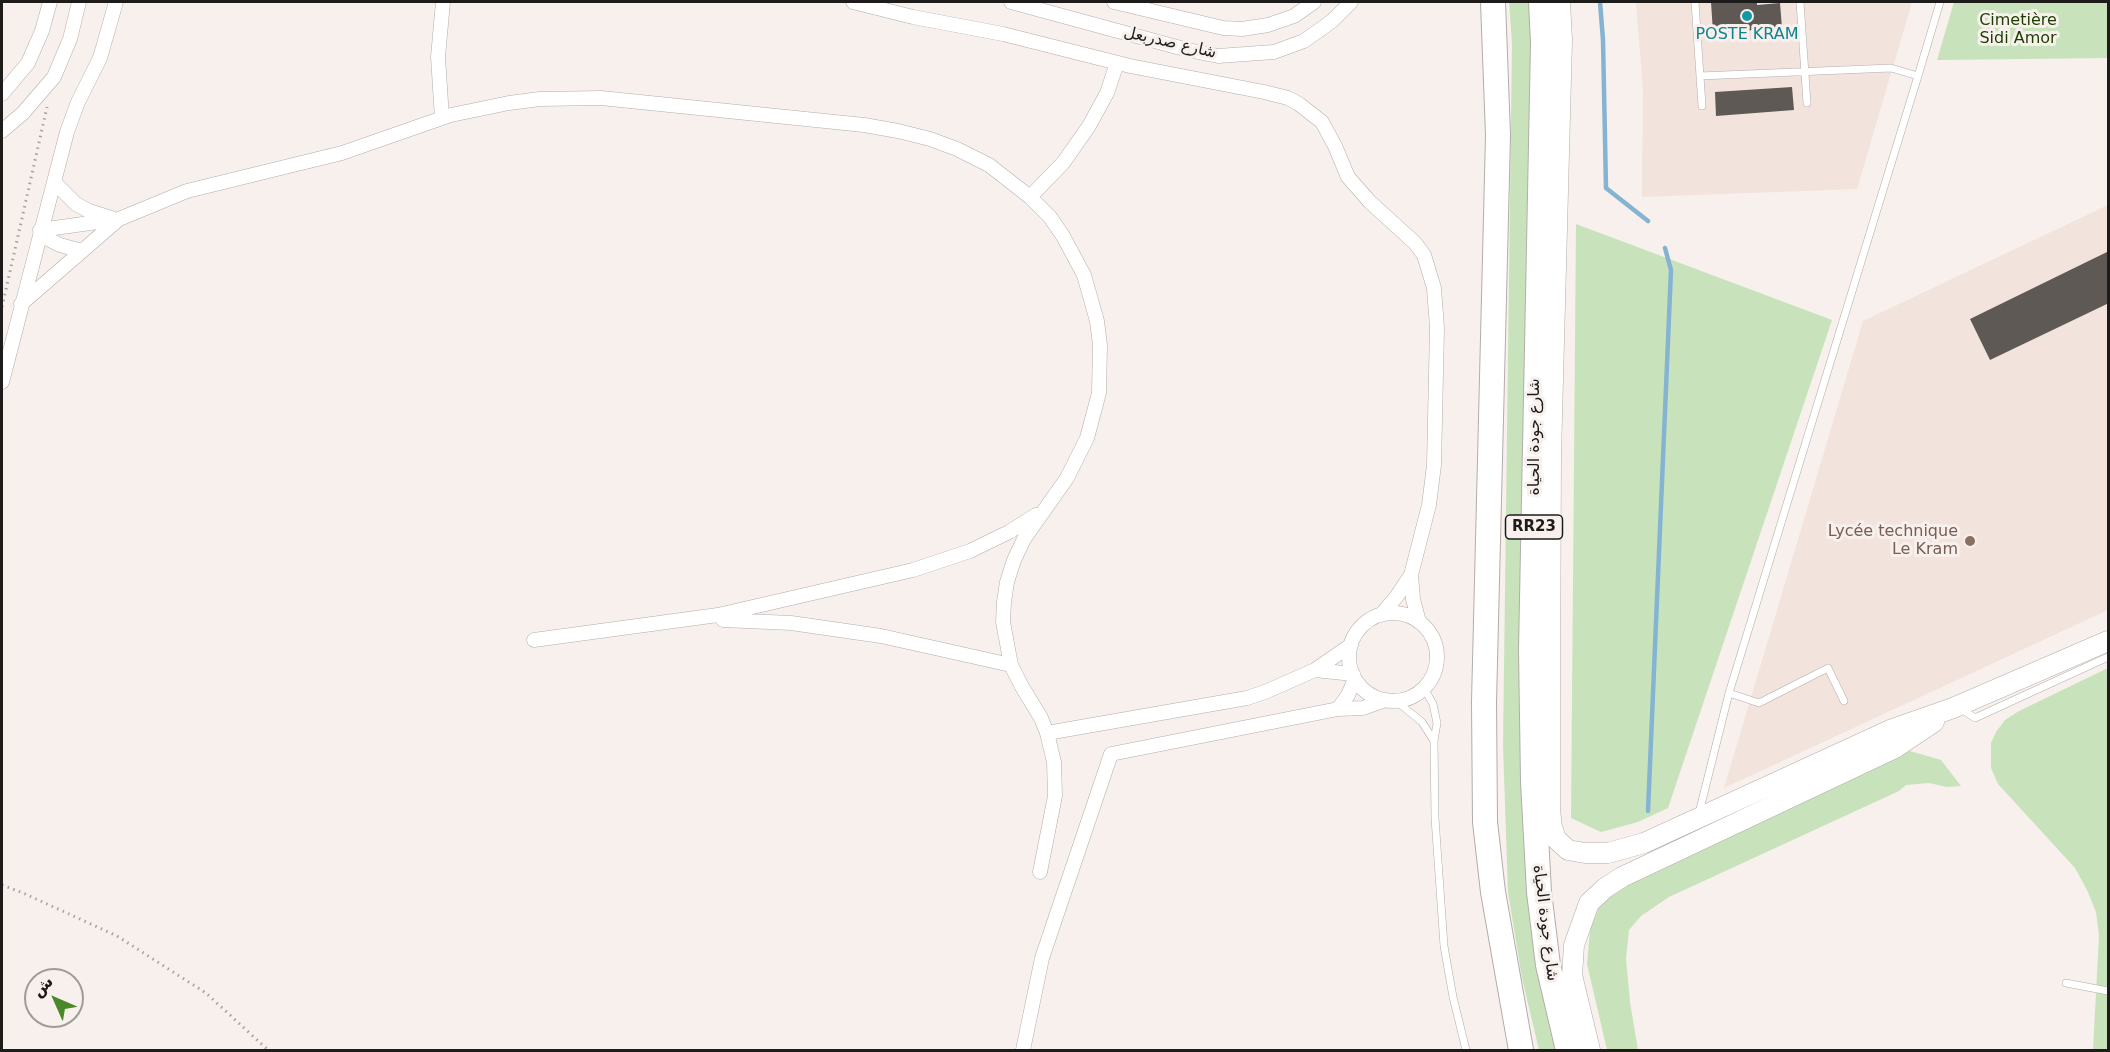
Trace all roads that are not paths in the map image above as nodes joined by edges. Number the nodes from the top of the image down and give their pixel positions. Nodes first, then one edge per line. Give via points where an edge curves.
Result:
1 (50, 2) edge
2 (79, 2) edge
3 (116, 2) edge
4 (443, 2) edge
5 (853, 2) edge
6 (1011, 2) edge
7 (1114, 2) edge
8 (1314, 2) edge
9 (1352, 2) edge
10 (1493, 2) edge
11 (1541, 2) edge
12 (1560, 2) edge
13 (1695, 2) edge
14 (1800, 2) edge
15 (1940, 2) edge
16 (1117, 63) junction
17 (1804, 71) junction
18 (1700, 76) junction
19 (1918, 76) junction
20 (2, 94) edge
21 (1807, 103) dead end
22 (1702, 106) dead end
23 (442, 118) junction
24 (2, 131) edge
25 (54, 182) junction
26 (1030, 196) junction
27 (119, 219) junction
28 (40, 232) junction
29 (82, 251) junction
30 (21, 304) junction
31 (2, 382) edge
32 (1045, 509) junction
33 (1411, 575) junction
34 (790, 599) junction
35 (1381, 615) junction
36 (690, 620) junction
37 (1419, 622) junction
38 (791, 623) junction
39 (534, 640) dead end
40 (2109, 641) edge
41 (1351, 645) junction
42 (2109, 657) edge
43 (1011, 665) junction
44 (1315, 670) junction
45 (1354, 676) junction
46 (1424, 688) junction
47 (1729, 693) junction
48 (1391, 701) junction
49 (1844, 701) dead end
50 (1956, 707) junction
51 (1338, 709) junction
52 (1047, 733) junction
53 (1434, 741) junction
54 (1697, 818) junction
55 (1708, 836) junction
56 (1040, 872) dead end
57 (2066, 983) dead end
58 (2109, 991) edge
59 (1023, 1050) edge
60 (1466, 1050) edge
61 (1520, 1050) edge
62 (1568, 1050) edge
63 (1590, 1050) edge

1 - 20 street via 28,63
2 - 24 street via 70,39 54,77
3 - 25 street via 100,58 72,115
4 - 23 street via 438,57
5 - 16 street
6 - 9 street, شارع صدربعل via 1218,56 1274,52 1304,41
7 - 8 street, شارع صدربعل via 1242,29 1293,16
10 - 61 highway, RR23 via 1497,243 1484,702 1485,822 1494,903
11 - 62 highway, شارع جودة الحياة / RR23 via 1531,650 1533,781 1539,892 1548,965
12 - 54 street via 1551,455 1552,827 1556,839 1569,850 1608,853 1644,843
13 - 18 lane
14 - 17 lane
15 - 19 lane
16 - 26 street via 1107,93 1089,126 1063,163
16 - 33 street via 1264,92 1299,104 1322,122 1348,177 1424,255 1436,307 1434,465 1429,506
17 - 18 lane
17 - 19 lane via 1891,68
17 - 21 lane
18 - 22 lane
19 - 47 lane
23 - 26 street via 509,103 572,97 864,125 957,149 989,165
23 - 27 street via 342,153 187,191
25 - 27 street via 76,204 104,217
25 - 28 street
26 - 32 street via 1063,236 1084,275 1100,345 1099,393 1087,438 1067,478
27 - 28 street
27 - 29 street
28 - 29 street via 60,245
28 - 30 street
29 - 30 street
30 - 31 street
32 - 34 street via 1009,532 941,562
32 - 43 street via 1024,539 1006,582 1003,622
33 - 35 street
33 - 37 street
34 - 36 street
34 - 38 street
35 - 37 street via 1405,615
35 - 41 street via 1368,621
36 - 38 street
36 - 39 street
37 - 46 street via 1430,634 1437,656 1436,667
38 - 43 street via 882,636
40 - 50 street
41 - 44 street
41 - 45 street via 1349,659
42 - 50 lane via 1975,718
43 - 52 street
44 - 45 street
44 - 52 street via 1247,698
45 - 48 street via 1369,694
45 - 51 street
46 - 48 street via 1414,696
46 - 53 lane via 1436,713
47 - 49 lane via 1759,703 1828,668
47 - 54 lane
48 - 51 street
48 - 53 lane via 1422,722
50 - 54 street via 1890,730
50 - 55 street via 1895,748
51 - 59 street via 1111,754 1042,958
52 - 56 street via 1054,762 1054,796
53 - 60 lane via 1444,946
54 - 55 lane
55 - 63 street via 1622,877 1588,903 1574,945 1572,975
57 - 58 lane

